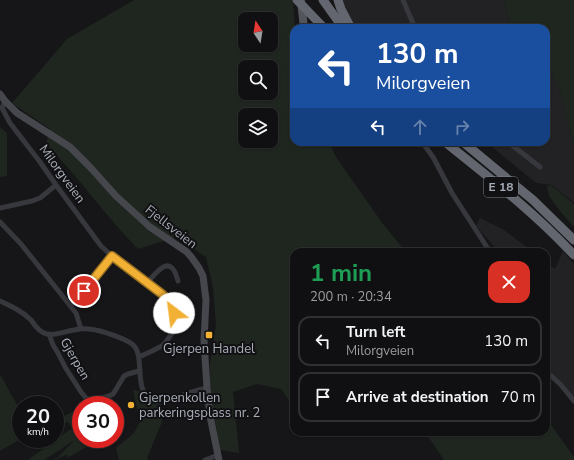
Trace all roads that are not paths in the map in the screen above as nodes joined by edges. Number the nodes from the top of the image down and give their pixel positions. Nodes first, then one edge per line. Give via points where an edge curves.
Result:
1 (297, 0) edge
2 (301, 0) edge
3 (323, 0) edge
4 (338, 0) edge
5 (403, 0) edge
6 (304, 24) edge
7 (320, 24) edge
8 (340, 24) edge
9 (349, 24) edge
10 (413, 24) edge
11 (0, 94) edge
12 (5, 101) junction
13 (425, 146) edge
14 (450, 146) edge
15 (468, 146) edge
16 (513, 146) edge
17 (540, 167) dead end
18 (56, 185) junction
19 (0, 208) edge
20 (0, 222) edge
21 (574, 240) edge
22 (487, 248) edge
23 (574, 255) edge
24 (112, 256) junction
25 (178, 281) dead end
26 (147, 283) junction
27 (0, 301) edge
28 (70, 306) junction
29 (81, 329) junction
30 (49, 334) junction
31 (139, 357) junction
32 (139, 371) junction
33 (550, 375) edge
34 (206, 388) junction
35 (574, 401) edge
36 (218, 458) edge
37 (205, 460) edge

1 - 7 highway, bridge
2 - 6 main road
3 - 8 highway
4 - 9 highway
5 - 10 street
11 - 12 main road, Fjellsveien
12 - 18 street, Milorgveien via 2,108 6,117
12 - 34 main road, Fjellsveien via 17,113 70,147 127,206 150,227 187,252 195,262 203,276 206,300
13 - 22 street
14 - 23 highway, E 18 via 526,208
15 - 21 highway, E 18 via 532,200
16 - 17 street
18 - 19 street via 40,198
18 - 24 street, Milorgveien via 101,246
20 - 28 street via 21,244
24 - 26 street, Milorgveien
24 - 28 street
25 - 26 street via 175,271 166,265
26 - 31 street, Milorgveien via 169,301 174,313 174,327 165,344
27 - 30 street via 25,315 40,331
28 - 29 street via 76,313
29 - 30 street
29 - 31 street via 93,329 128,341 137,349
30 - 32 street, Gjerpen via 65,367 88,399 109,396 124,376
31 - 32 street
32 - 34 street via 144,391 149,398 157,402
33 - 35 street
34 - 36 main road, Fjellsveien
36 - 37 street

